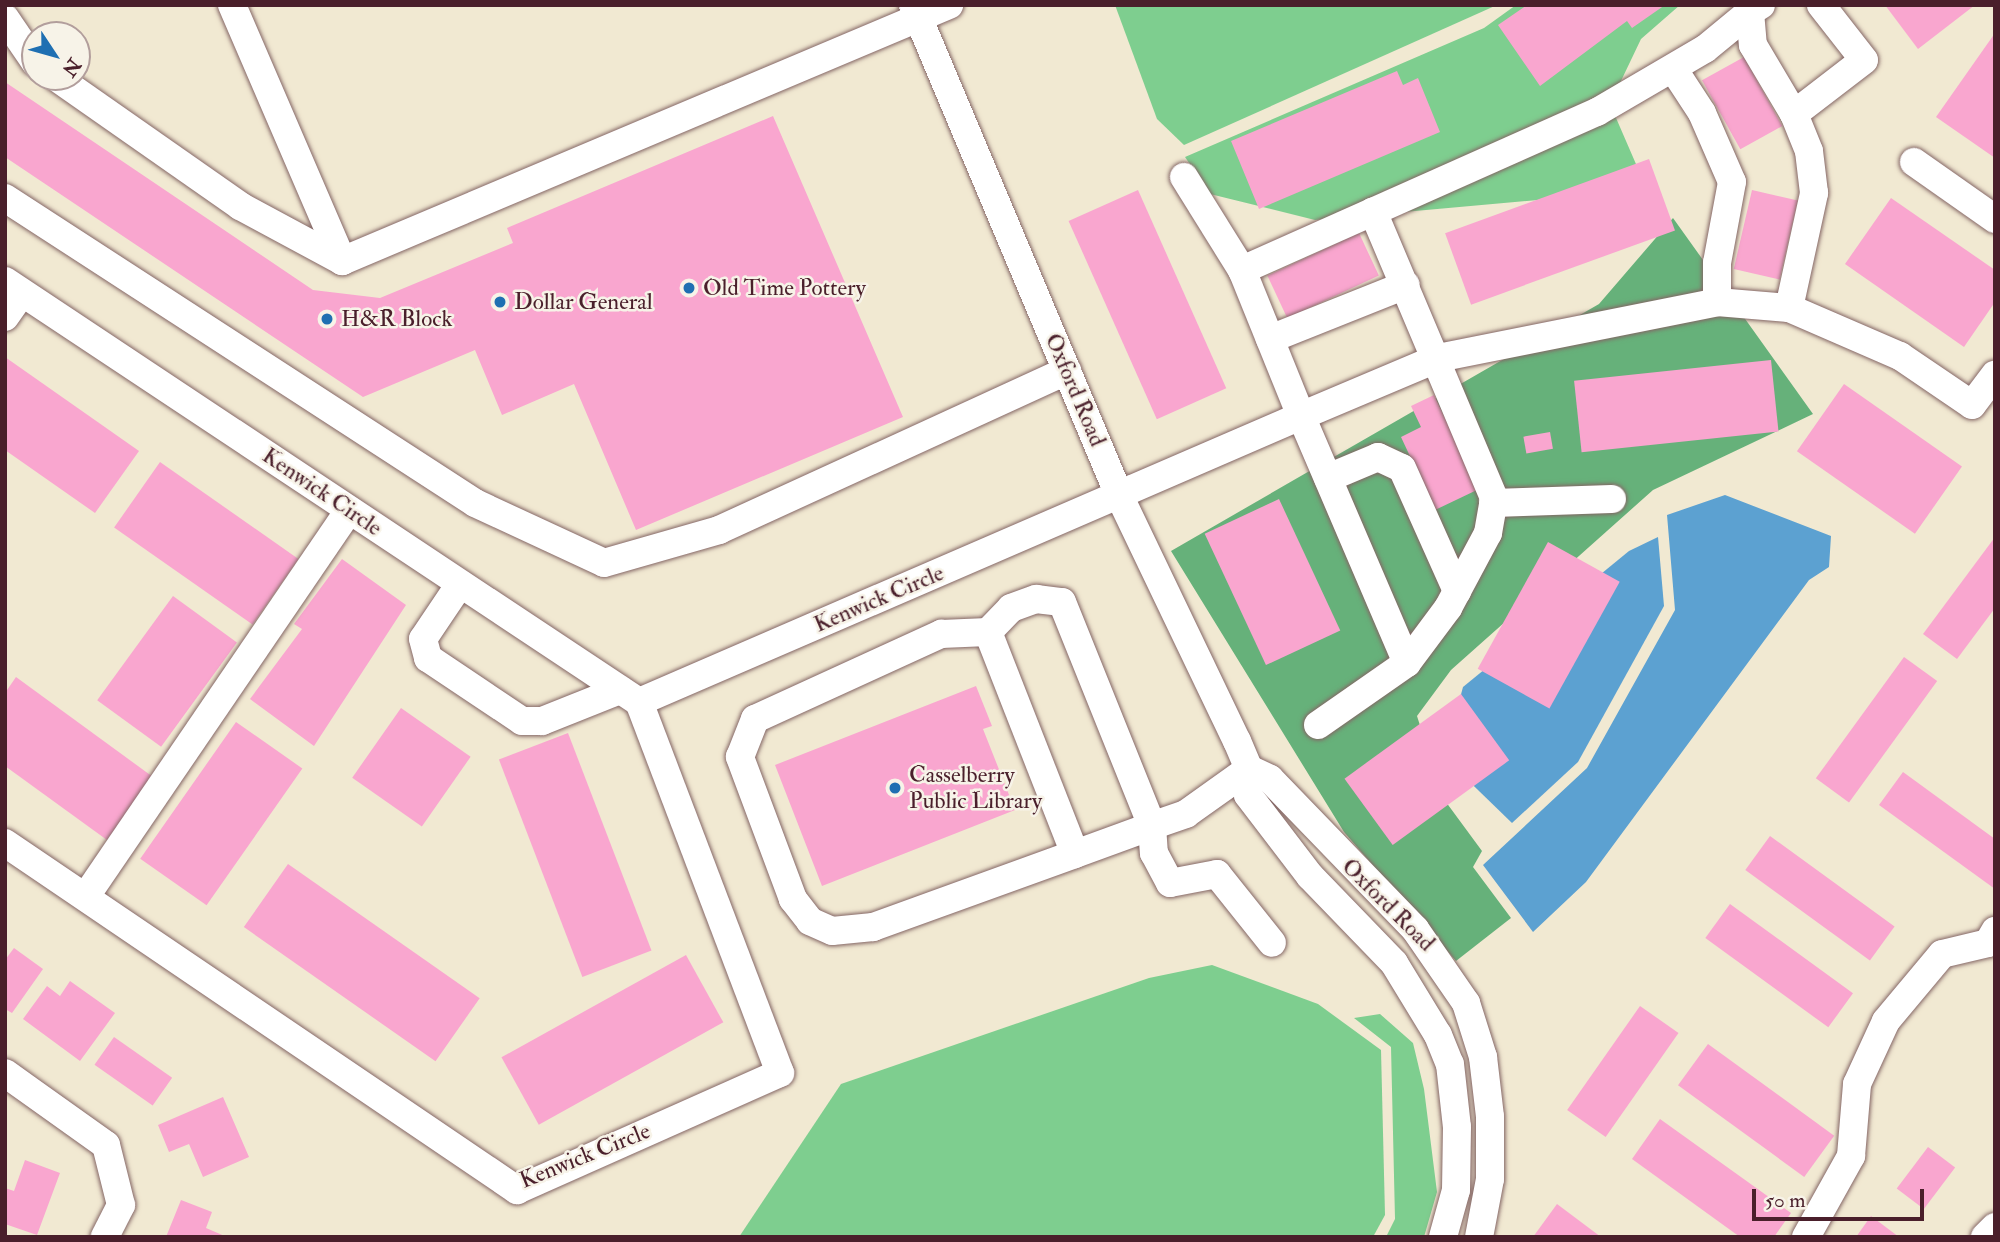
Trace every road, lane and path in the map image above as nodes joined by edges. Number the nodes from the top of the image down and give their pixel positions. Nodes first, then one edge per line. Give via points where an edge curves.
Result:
1 (232, 5) edge
2 (949, 5) edge
3 (1821, 5) edge
4 (1753, 8) edge
5 (915, 11) edge
6 (5, 18) edge
7 (21, 41) edge
8 (1674, 70) junction
9 (76, 91) edge
10 (1794, 114) junction
11 (1914, 162) dead end
12 (1184, 177) dead end
13 (5, 198) edge
14 (1373, 211) junction
15 (1995, 219) edge
16 (342, 261) junction
17 (1242, 270) junction
18 (1406, 285) junction
19 (14, 287) edge
20 (1717, 302) junction
21 (1789, 308) junction
22 (5, 317) edge
23 (1269, 339) junction
24 (1438, 358) junction
25 (1067, 371) junction
26 (1995, 375) edge
27 (1301, 416) junction
28 (1328, 478) junction
29 (1119, 495) junction
30 (1612, 499) dead end
31 (1493, 503) junction
32 (349, 510) junction
33 (460, 584) junction
34 (1457, 591) junction
35 (988, 632) junction
36 (1407, 663) junction
37 (630, 696) junction
38 (1318, 725) dead end
39 (1249, 769) junction
40 (1152, 826) junction
41 (5, 842) edge
42 (1075, 854) junction
43 (86, 896) junction
44 (1995, 931) edge
45 (1272, 943) dead end
46 (5, 1073) edge
47 (1995, 1227) edge
48 (105, 1237) edge
49 (1443, 1237) edge
50 (1479, 1237) edge
51 (1807, 1237) edge
52 (1985, 1237) edge

1 - 16 street
2 - 5 street
3 - 10 street via 1864,60
4 - 8 street
4 - 10 street via 1753,45
5 - 16 street
5 - 25 street, Oxford Road
6 - 7 street
8 - 14 street via 1597,112
8 - 20 street via 1708,125 1732,182 1717,263
9 - 16 street via 240,206
10 - 21 street via 1809,151 1814,193
11 - 15 street
12 - 17 street
13 - 25 street via 475,503 604,564 719,530
14 - 17 street
14 - 18 street
17 - 23 street
18 - 23 street
18 - 24 street
19 - 22 street
19 - 32 street, Kenwick Circle
20 - 21 street, Kenwick Circle
20 - 24 street, Kenwick Circle
21 - 26 street, Kenwick Circle via 1900,356 1972,405
23 - 27 street
24 - 27 street, Kenwick Circle
24 - 31 street
25 - 29 street, Oxford Road
27 - 28 street
27 - 29 street, Kenwick Circle
28 - 34 street via 1378,457 1402,468
28 - 36 street
29 - 37 street, Kenwick Circle
29 - 39 street, Oxford Road
30 - 31 street
31 - 34 street via 1488,533
32 - 33 street, Kenwick Circle
32 - 43 street
33 - 37 street, Kenwick Circle
33 - 37 street via 423,639 428,658 522,721 542,721
34 - 36 street
35 - 40 street via 1010,608 1036,599 1062,602
35 - 42 street
35 - 42 street via 941,634 755,719 740,757 793,899 810,921 832,931 873,927
36 - 38 street
37 - 43 street, Kenwick Circle via 780,1073 517,1190
39 - 40 street via 1186,814
39 - 49 street, Oxford Road via 1248,795 1310,876 1394,963 1438,1035 1450,1064 1457,1127 1456,1190
39 - 50 street, Oxford Road via 1269,779 1415,929 1466,1003 1483,1057 1490,1117 1490,1179
40 - 42 street
40 - 45 street via 1154,853 1170,883 1217,874
41 - 43 street, Kenwick Circle
44 - 51 street via 1987,943 1942,954 1886,1021 1857,1084 1851,1156
46 - 48 street via 106,1145 121,1205
47 - 52 street

